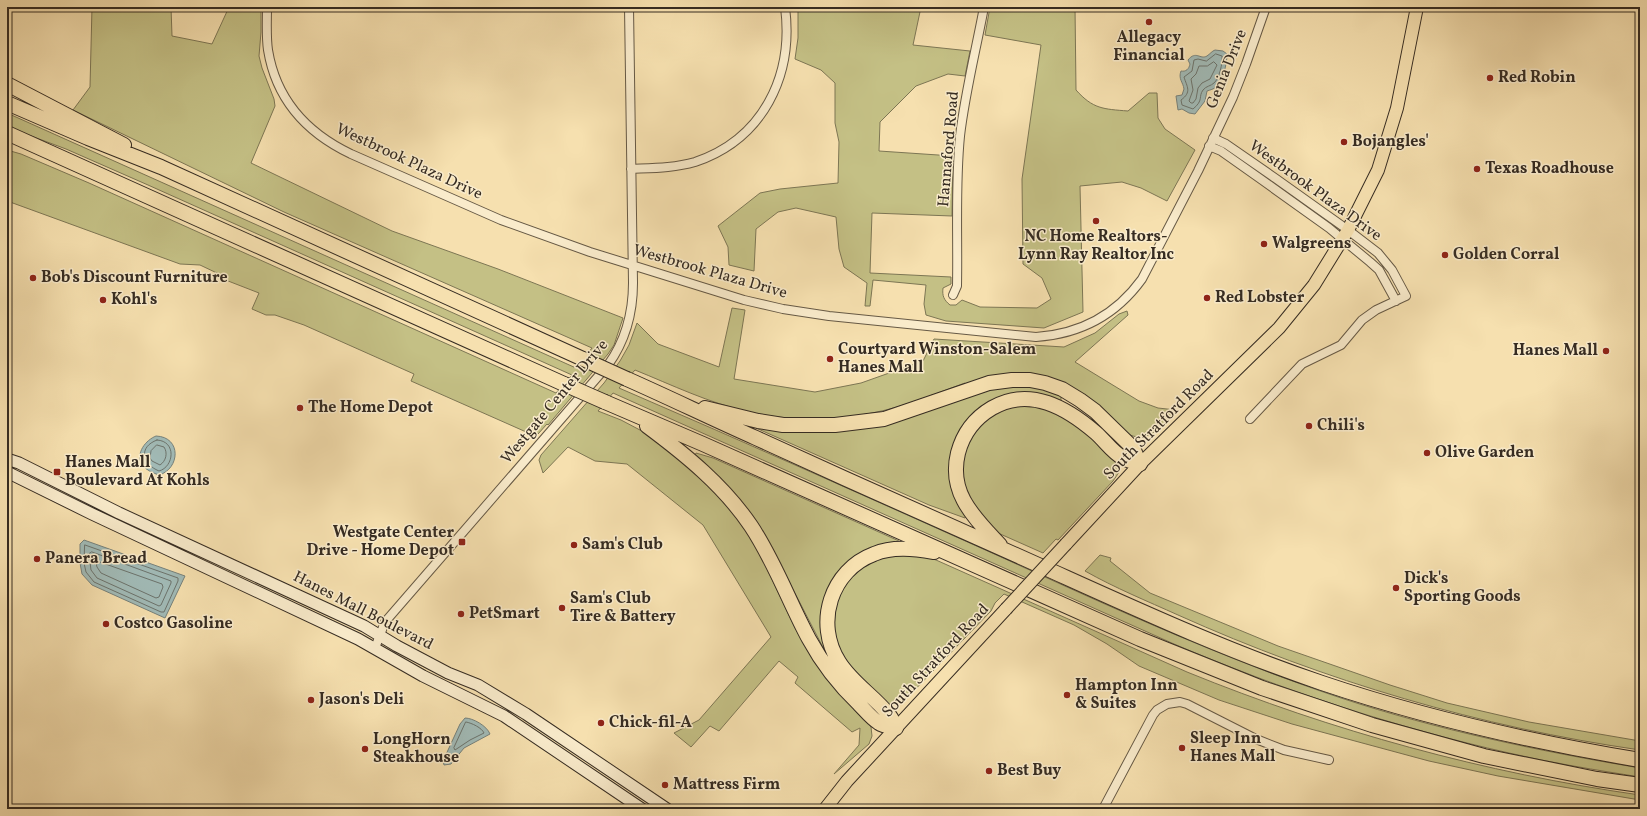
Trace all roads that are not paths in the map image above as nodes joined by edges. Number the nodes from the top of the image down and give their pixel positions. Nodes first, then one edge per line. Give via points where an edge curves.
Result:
1 (267, 7) edge
2 (629, 7) edge
3 (785, 7) edge
4 (984, 7) edge
5 (1266, 7) edge
6 (1417, 7) edge
7 (7, 84) edge
8 (7, 102) edge
9 (7, 133) edge
10 (7, 142) edge
11 (1212, 142) junction
12 (73, 164) junction
13 (161, 166) junction
14 (631, 169) junction
15 (1346, 234) junction
16 (633, 265) junction
17 (954, 295) dead end
18 (1396, 301) junction
19 (679, 402) junction
20 (628, 412) junction
21 (1250, 420) dead end
22 (7, 459) edge
23 (1140, 464) junction
24 (7, 472) edge
25 (1004, 550) junction
26 (950, 554) junction
27 (380, 635) junction
28 (375, 648) junction
29 (896, 728) junction
30 (1329, 760) dead end
31 (1640, 760) edge
32 (1640, 785) edge
33 (642, 809) edge
34 (667, 809) edge
35 (825, 809) edge
36 (1103, 809) edge

1 - 16 street, Westbrook Plaza Drive via 268,50 282,92 305,123 332,144 501,220
2 - 14 street, Westgate Center Drive
3 - 14 street via 787,32 781,77 767,106 749,129 726,147 694,162 666,168
4 - 17 street, Hannaford Road via 960,135 957,184 957,286
5 - 11 street, Genia Drive via 1246,64
6 - 15 main road, South Stratford Road via 1397,108 1380,162
7 - 13 highway via 109,136
8 - 13 highway via 88,138
9 - 12 highway
10 - 12 highway
11 - 15 street, Westbrook Plaza Drive via 1262,180
11 - 16 street, Westbrook Plaza Drive via 1147,271 1132,292 1115,308 1094,322 1056,335 1025,337 783,309 703,288
12 - 20 highway, bridge
13 - 19 highway, bridge
14 - 16 street, Westgate Center Drive
15 - 18 street, Westbrook Plaza Drive via 1379,270
15 - 18 street, Westbrook Plaza Drive via 1383,259 1392,270 1406,296
15 - 23 main road, South Stratford Road via 1314,285 1279,328
16 - 27 street, Westgate Center Drive via 631,314 614,357 385,622
18 - 21 street via 1362,320 1341,345 1302,364
19 - 23 highway via 769,423 827,426 884,418 988,383 1030,380 1062,389 1095,411 1133,448
19 - 25 highway
20 - 26 highway
20 - 29 highway via 705,473 742,514 752,527 783,584 819,656 850,696 879,723
22 - 27 main road, Hanes Mall Boulevard
23 - 25 highway via 1123,458 1097,433 1064,409 1051,403 1014,400 992,408 973,424 963,440 957,460 957,481 969,511
23 - 29 main road, South Stratford Road, bridge
24 - 28 main road, Hanes Mall Boulevard
25 - 31 highway via 1208,640 1321,683 1475,727 1573,749
26 - 29 highway via 893,549 875,553 845,574 830,600 828,628 839,662 853,680 890,716
26 - 32 highway via 1147,642 1325,711 1484,756
27 - 28 street, Westgate Center Drive
27 - 34 main road, Hanes Mall Boulevard via 448,673 478,685 526,714
28 - 33 main road, Hanes Mall Boulevard via 423,676 504,716
29 - 35 main road, South Stratford Road
30 - 36 street via 1277,747 1187,704 1172,703 1162,706 1153,715

